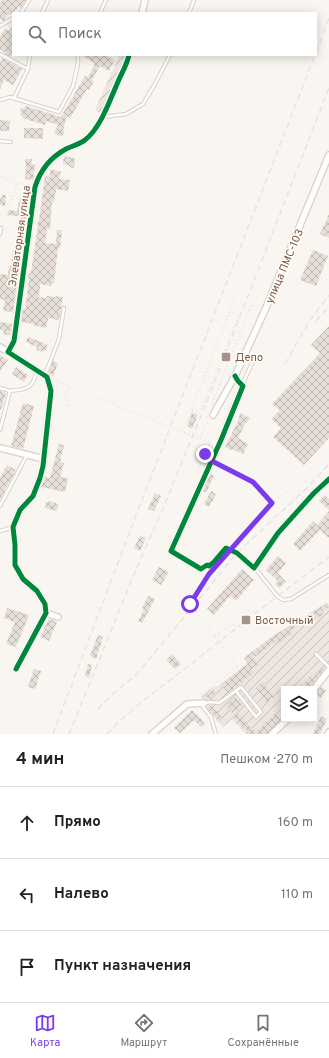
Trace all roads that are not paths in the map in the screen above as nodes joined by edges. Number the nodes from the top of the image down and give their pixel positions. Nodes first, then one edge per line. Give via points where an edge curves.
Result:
1 (29, 0) edge
2 (48, 0) edge
3 (106, 0) edge
4 (146, 0) edge
5 (194, 0) edge
6 (22, 12) edge
7 (42, 12) edge
8 (100, 12) edge
9 (142, 12) edge
10 (189, 12) edge
11 (12, 19) edge
12 (0, 26) edge
13 (0, 54) edge
14 (30, 56) edge
15 (78, 56) edge
16 (129, 56) edge
17 (169, 56) edge
18 (28, 69) junction
19 (14, 98) junction
20 (0, 100) edge
21 (103, 117) junction
22 (0, 141) edge
23 (11, 142) dead end
24 (329, 155) edge
25 (1, 228) dead end
26 (0, 234) edge
27 (64, 308) dead end
28 (0, 347) edge
29 (8, 352) junction
30 (254, 359) dead end
31 (38, 371) junction
32 (44, 375) junction
33 (235, 376) junction
34 (243, 386) junction
35 (0, 388) edge
36 (10, 392) junction
37 (211, 414) road end
38 (0, 430) edge
39 (0, 448) edge
40 (27, 455) junction
41 (44, 459) junction
42 (329, 479) edge
43 (0, 506) edge
44 (13, 527) junction
45 (0, 531) edge
46 (254, 568) junction
47 (329, 575) edge
48 (46, 613) junction
49 (58, 617) dead end
50 (316, 654) dead end
51 (329, 667) edge
52 (16, 669) dead end
53 (329, 670) edge
54 (316, 686) edge
55 (236, 691) junction
56 (202, 703) junction
57 (285, 722) edge
58 (152, 734) edge
59 (216, 734) edge
60 (272, 734) edge

1 - 6 lane
2 - 7 lane
3 - 8 lane
4 - 9 street
5 - 10 lane
11 - 12 lane
13 - 18 lane
14 - 18 lane
15 - 19 lane via 72,86 59,112
16 - 21 street, Элеваторная улица
17 - 21 lane via 143,104 126,114
18 - 19 lane
19 - 20 lane
21 - 29 street, Элеваторная улица via 85,140 64,150 49,162 38,178 14,341
22 - 23 lane
24 - 33 street, улица ПМС-103
25 - 26 lane
27 - 32 lane via 59,339
28 - 29 street
29 - 31 street
30 - 34 lane
31 - 32 street
31 - 36 lane via 34,382 26,389
32 - 41 street via 51,391
33 - 34 street
33 - 37 street, улица ПМС-103
34 - 46 street via 222,440 171,551 201,569 214,562 226,548
35 - 36 lane
36 - 38 lane
39 - 40 street
40 - 41 street
40 - 43 lane
41 - 44 street via 33,496 20,510
42 - 46 street via 278,533
44 - 45 lane
44 - 48 street via 15,565 23,578 37,591 45,604
46 - 47 lane via 283,600 291,599
48 - 49 street
48 - 52 street
50 - 51 lane
53 - 54 street
55 - 55 lane via 241,687 261,712 256,716
55 - 56 lane via 219,703
56 - 58 street via 187,704
56 - 59 lane via 211,717
57 - 60 street

